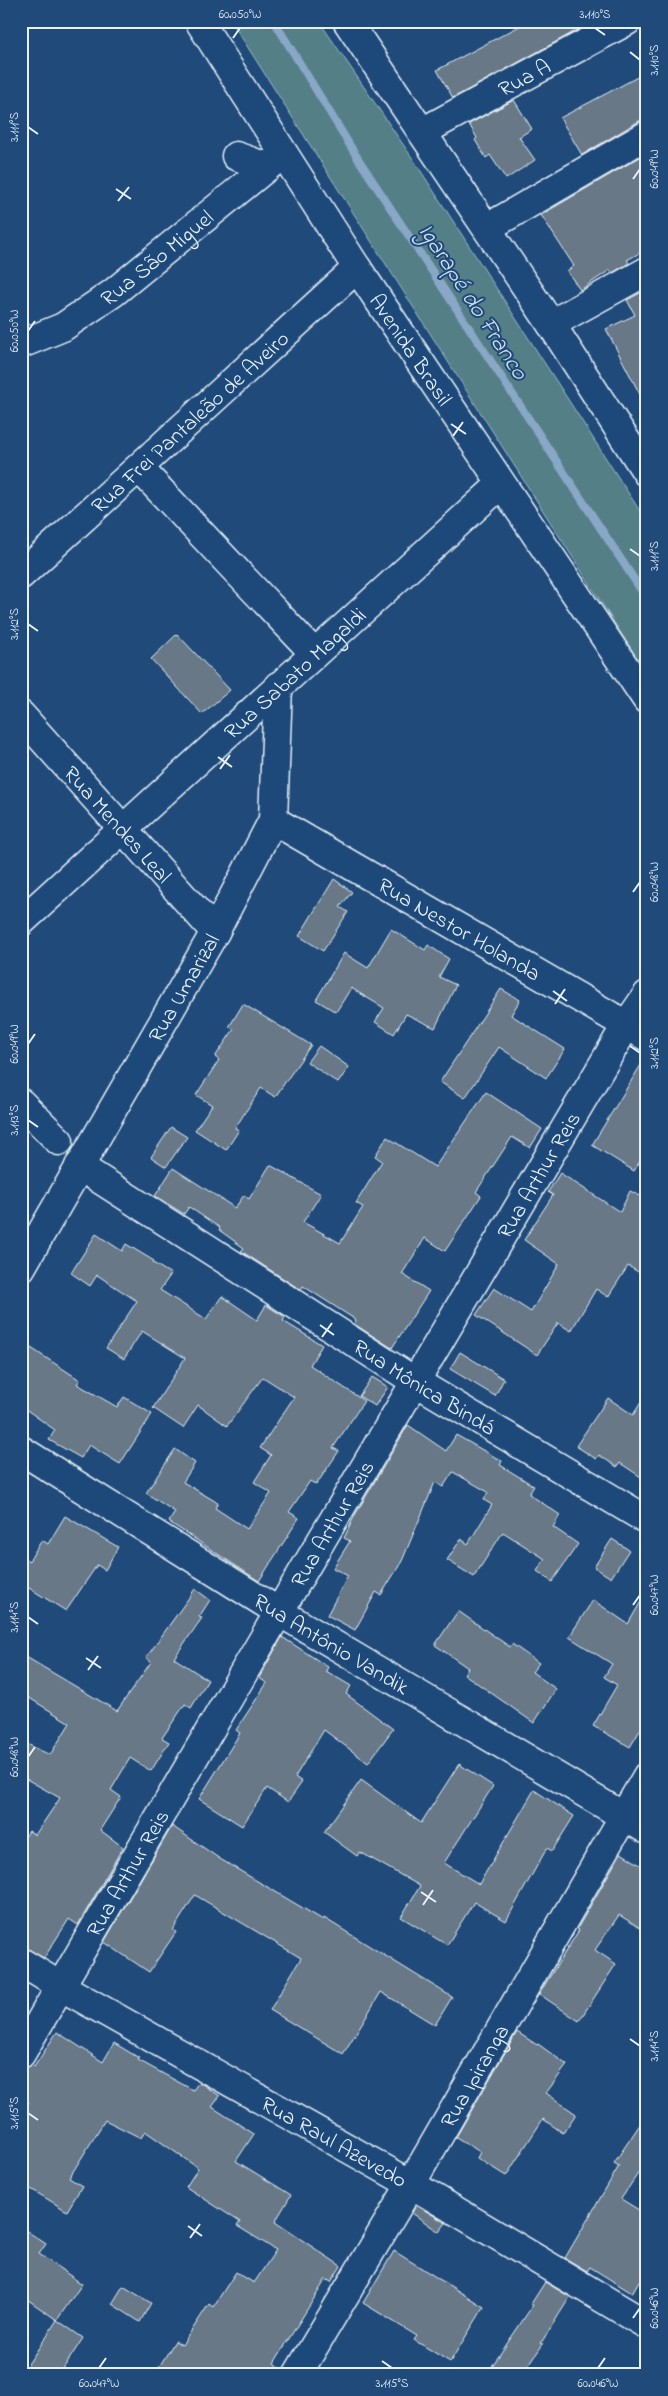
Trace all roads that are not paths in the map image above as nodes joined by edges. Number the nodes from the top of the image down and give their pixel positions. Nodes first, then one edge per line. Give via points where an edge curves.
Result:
1 (199, 21) edge
2 (347, 21) edge
3 (627, 21) edge
4 (422, 132) junction
5 (647, 135) edge
6 (236, 156) dead end
7 (275, 161) junction
8 (487, 228) junction
9 (357, 268) junction
10 (647, 271) edge
11 (552, 324) junction
12 (21, 344) edge
13 (139, 468) junction
14 (647, 473) edge
15 (501, 484) junction
16 (21, 575) edge
17 (314, 654) junction
18 (278, 686) junction
19 (647, 700) edge
20 (21, 715) edge
21 (273, 820) junction
22 (123, 831) junction
23 (21, 922) edge
24 (216, 932) junction
25 (647, 996) edge
26 (637, 1030) edge
27 (21, 1103) edge
28 (59, 1142) dead end
29 (79, 1166) junction
30 (21, 1268) edge
31 (416, 1382) junction
32 (21, 1450) edge
33 (647, 1520) edge
34 (279, 1612) junction
35 (647, 1776) edge
36 (622, 1815) junction
37 (647, 1830) edge
38 (21, 1962) edge
39 (60, 1986) junction
40 (21, 2054) edge
41 (411, 2184) junction
42 (647, 2325) edge
43 (297, 2375) edge

1 - 7 main road, Avenida Brasil
2 - 4 main road
3 - 4 main road, Rua A
4 - 8 main road
5 - 8 main road
6 - 7 main road
7 - 9 main road, Avenida Brasil
7 - 12 main road, Rua São Miguel via 113,293 64,327
8 - 11 main road
9 - 13 main road, Rua Frei Pantaleão de Aveiro
9 - 15 main road, Avenida Brasil
10 - 11 main road
11 - 14 main road
13 - 16 main road, Rua Frei Pantaleão de Aveiro
13 - 17 main road
15 - 17 main road, Rua Sabato Magaldi
15 - 19 main road, Avenida Brasil
17 - 18 main road, Rua Sabato Magaldi
18 - 21 main road, Rua Umarizal
18 - 22 main road, Rua Sabato Magaldi
20 - 22 main road, Rua Mendes Leal
21 - 24 main road, Rua Umarizal
21 - 26 main road, Rua Nestor Holanda
22 - 23 main road, Rua Sabato Magaldi
22 - 24 main road, Rua Mendes Leal
24 - 29 main road, Rua Umarizal
25 - 26 main road, Rua Arthur Reis
26 - 31 main road, Rua Arthur Reis
27 - 28 main road
29 - 30 main road, Rua Umarizal
29 - 31 main road, Rua Mônica Bindá
31 - 33 main road, Rua Mônica Bindá
31 - 34 main road, Rua Arthur Reis
32 - 34 main road, Rua Antônio Vandik
34 - 36 main road, Rua Antônio Vandik
34 - 39 main road, Rua Arthur Reis
35 - 36 main road, Rua Ipiranga
36 - 37 main road, Rua Antônio Vandik
36 - 41 main road, Rua Ipiranga
38 - 39 main road, Rua Raul Azevedo
39 - 40 main road, Rua Arthur Reis
39 - 41 main road, Rua Raul Azevedo
41 - 42 main road, Rua Raul Azevedo
41 - 43 main road, Rua Ipiranga

